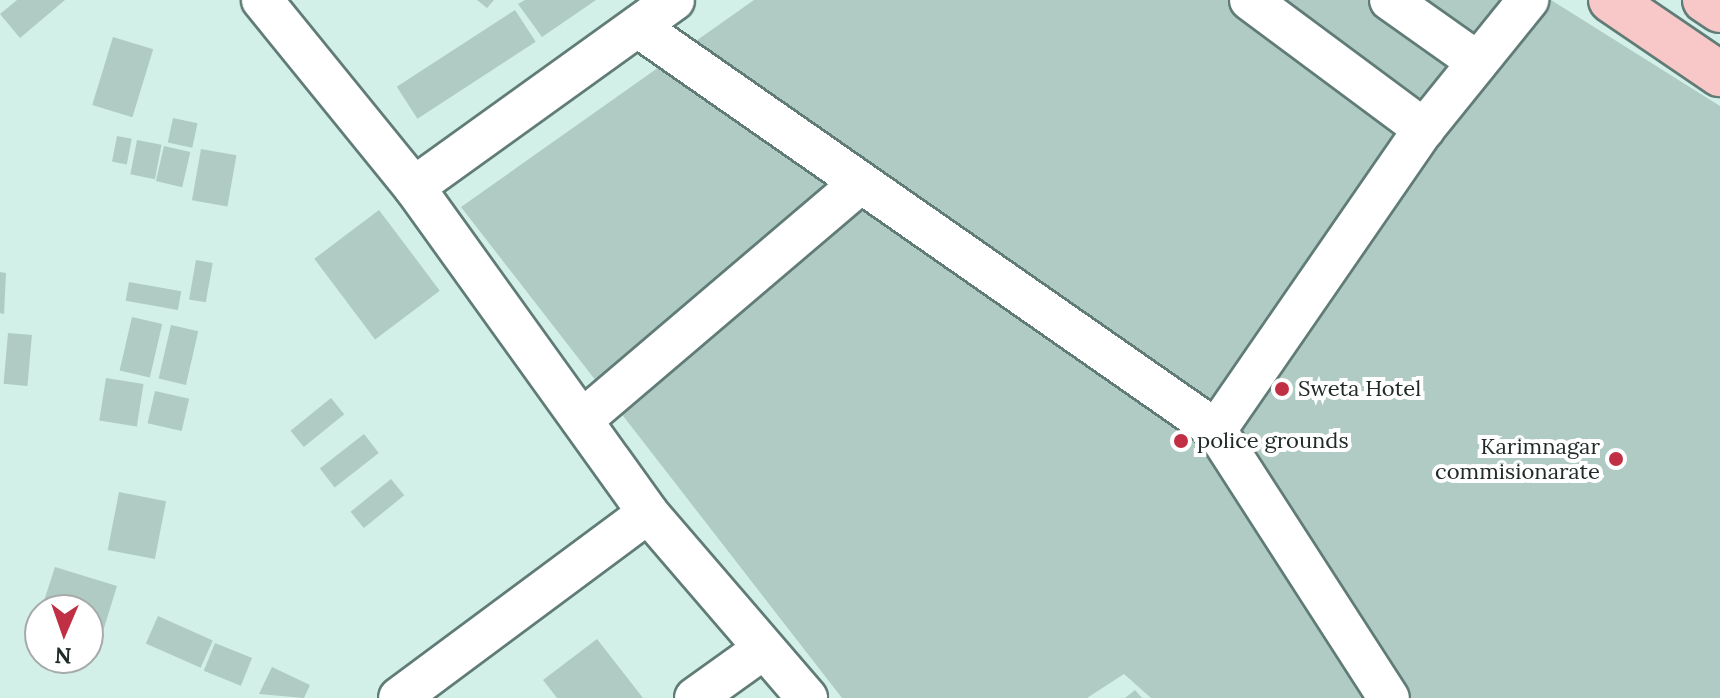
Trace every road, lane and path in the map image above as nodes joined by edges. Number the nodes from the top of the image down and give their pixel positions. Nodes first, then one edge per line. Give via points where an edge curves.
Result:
1 (262, 0) edge
2 (674, 0) edge
3 (1250, 0) edge
4 (1390, 0) edge
5 (1528, 0) edge
6 (1611, 0) edge
7 (1705, 0) edge
8 (1720, 10) edge
9 (638, 27) junction
10 (1476, 61) junction
11 (1720, 74) edge
12 (1424, 129) junction
13 (860, 183) junction
14 (414, 187) junction
15 (582, 420) junction
16 (1216, 430) junction
17 (648, 513) junction
18 (762, 650) junction
19 (399, 698) edge
20 (695, 698) edge
21 (807, 698) edge
22 (1389, 698) edge

1 - 14 street
2 - 9 street
3 - 12 street
4 - 10 street
5 - 10 street
6 - 11 main road
7 - 8 main road
9 - 13 street
9 - 14 street
10 - 12 street
12 - 16 street
13 - 15 street
13 - 16 street
14 - 15 street
15 - 17 street
16 - 22 street
17 - 18 street
17 - 19 street
18 - 20 street
18 - 21 street

